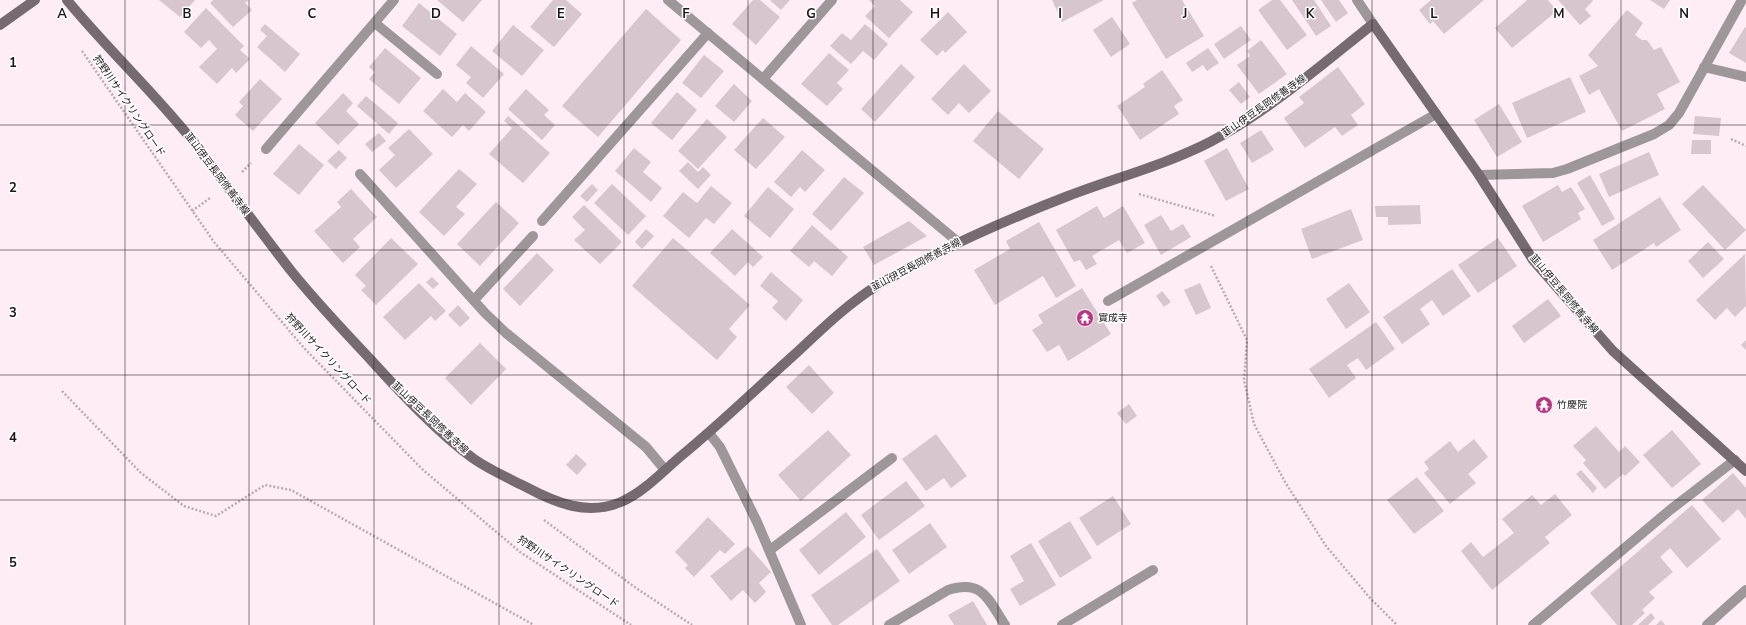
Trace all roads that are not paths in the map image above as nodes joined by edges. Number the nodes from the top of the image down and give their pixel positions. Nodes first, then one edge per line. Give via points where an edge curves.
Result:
1 (35, 0) edge
2 (67, 0) edge
3 (394, 0) edge
4 (668, 0) edge
5 (832, 0) edge
6 (1357, 0) edge
7 (1742, 0) edge
8 (375, 23) junction
9 (1373, 24) junction
10 (0, 25) edge
11 (708, 33) junction
12 (1704, 67) junction
13 (437, 74) dead end
14 (1746, 77) edge
15 (763, 79) junction
16 (1436, 114) junction
17 (266, 149) dead end
18 (360, 174) dead end
19 (1479, 175) junction
20 (542, 221) dead end
21 (533, 236) dead end
22 (958, 242) junction
23 (474, 300) junction
24 (1108, 301) dead end
25 (709, 433) junction
26 (892, 458) dead end
27 (1735, 460) junction
28 (665, 470) junction
29 (1746, 471) edge
30 (770, 550) junction
31 (1153, 570) dead end
32 (1746, 590) edge
33 (801, 625) edge
34 (888, 625) edge
35 (1005, 625) edge
36 (1062, 625) edge
37 (1533, 625) edge
38 (1708, 625) edge

1 - 10 main road
2 - 28 main road, 韮山伊豆長岡修善寺線 via 194,143 323,309 392,383 471,456 490,469 548,499 575,508 601,508 623,502 643,490
3 - 8 street
4 - 11 street
5 - 15 street
6 - 9 street
7 - 12 street
8 - 13 street
8 - 17 street
9 - 16 main road, 韮山伊豆長岡修善寺線
9 - 22 main road, 韮山伊豆長岡修善寺線 via 1285,93 1206,144
11 - 15 street
11 - 20 street
12 - 14 street
12 - 19 street via 1679,113 1670,125 1654,134 1553,173
15 - 22 street
16 - 19 main road, 韮山伊豆長岡修善寺線
16 - 24 street
18 - 23 street
19 - 27 main road, 韮山伊豆長岡修善寺線 via 1533,260 1612,351
21 - 23 street
22 - 25 main road, 韮山伊豆長岡修善寺線 via 866,292
23 - 28 street via 506,334 646,448
25 - 28 main road, 韮山伊豆長岡修善寺線
25 - 30 street via 720,447
26 - 30 street
27 - 29 main road, 韮山伊豆長岡修善寺線
27 - 37 street via 1670,510
30 - 33 street
31 - 36 street
32 - 38 street
34 - 35 street via 948,590 972,586 983,591

